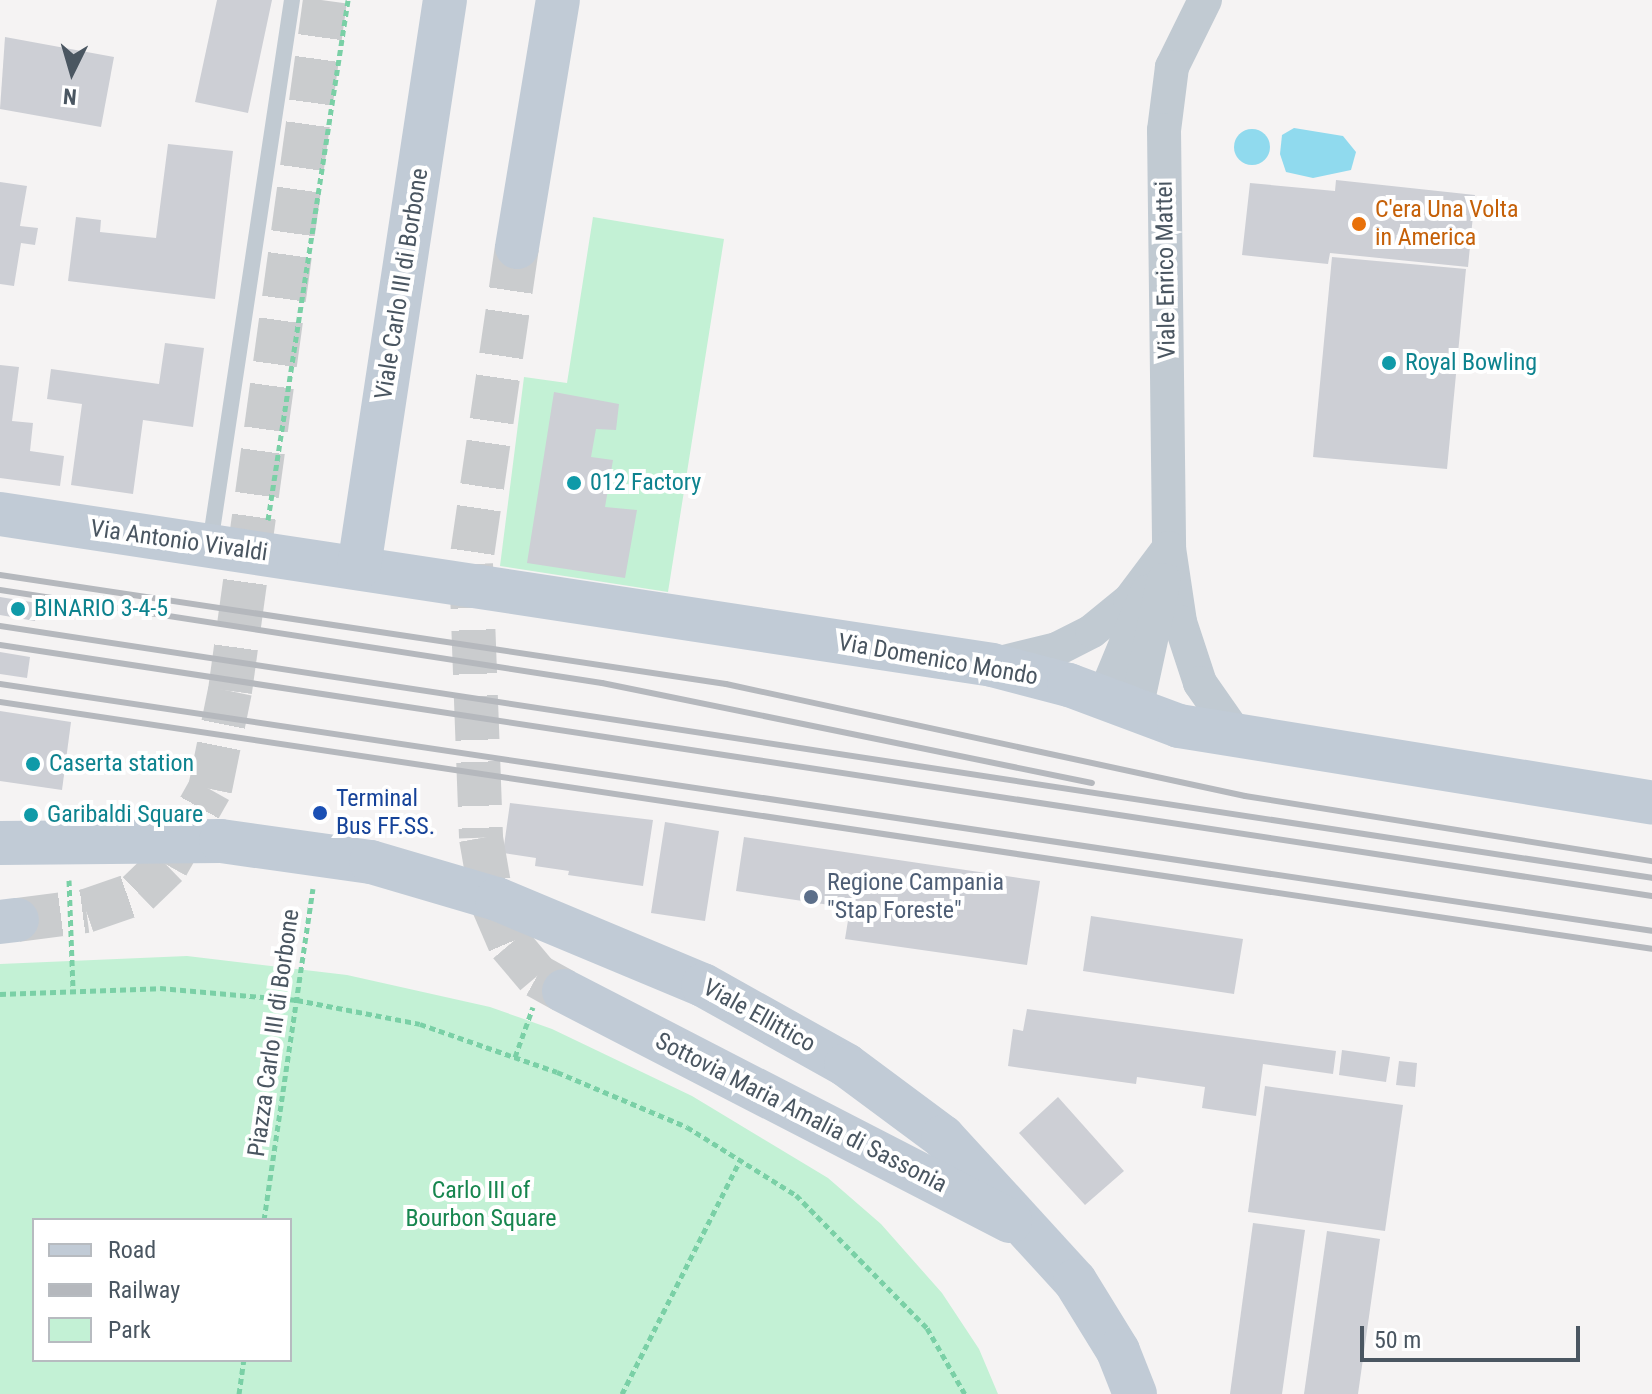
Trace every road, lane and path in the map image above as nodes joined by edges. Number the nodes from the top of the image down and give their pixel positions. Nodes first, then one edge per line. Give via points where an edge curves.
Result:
1 (292, 0) edge
2 (348, 0) edge
3 (445, 0) edge
4 (558, 0) edge
5 (1205, 0) edge
6 (517, 247) tunnel mouth
7 (0, 514) edge
8 (210, 545) junction
9 (1169, 548) junction
10 (263, 553) junction
11 (359, 567) junction
12 (992, 665) junction
13 (1119, 706) junction
14 (1237, 736) junction
15 (1652, 803) edge
16 (0, 843) edge
17 (319, 852) junction
18 (69, 880) dead end
19 (73, 988) junction
20 (564, 991) tunnel mouth
21 (0, 994) edge
22 (297, 1000) junction
23 (741, 1158) junction
24 (264, 1218) edge
25 (1037, 1235) junction
26 (244, 1362) edge
27 (239, 1394) edge
28 (622, 1394) edge
29 (965, 1394) edge
30 (1135, 1394) edge

1 - 8 lane
2 - 10 path
3 - 11 street, Viale Carlo III di Borbone
4 - 6 street
5 - 9 street, Viale Enrico Mattei via 1172,67 1164,130
7 - 8 street, Via Antonio Vivaldi
8 - 10 street, Via Antonio Vivaldi
9 - 12 street via 1130,600 1092,631 1057,649
9 - 13 street, Viale Enrico Mattei
9 - 14 street, Viale Enrico Mattei via 1180,622 1200,683
10 - 11 street, Via Antonio Vivaldi
11 - 12 street, Via Domenico Mondo
12 - 13 street, Via Domenico Mondo
13 - 14 street, Via Domenico Mondo
14 - 15 street, Via Domenico Mondo
16 - 17 street, Viale Ellittico via 246,843
17 - 22 path, Piazza Carlo III di Borbone
17 - 25 street, Viale Ellittico via 397,868 497,899 732,999 896,1098 943,1137
18 - 19 path
19 - 21 path
19 - 22 path via 160,988
20 - 25 street, Sottovia Maria Amalia di Sassonia
22 - 23 path via 420,1024 492,1048 687,1127
22 - 24 path, Piazza Carlo III di Borbone
23 - 28 path
23 - 29 path via 796,1195 884,1281 927,1328
25 - 30 street, Viale Ellittico via 1090,1303
26 - 27 path

